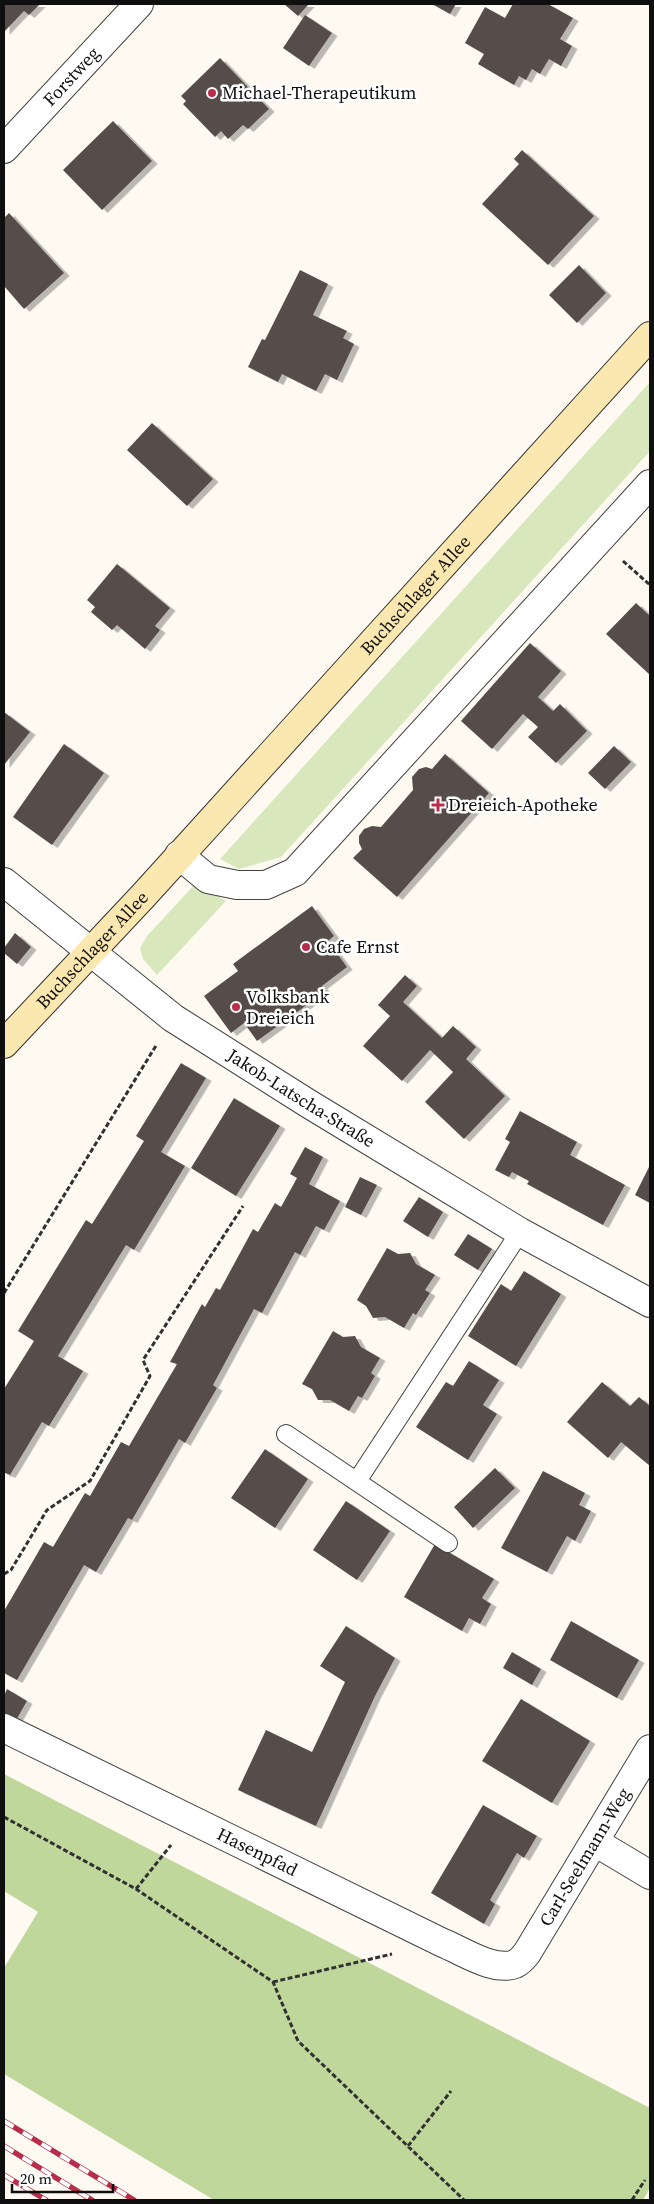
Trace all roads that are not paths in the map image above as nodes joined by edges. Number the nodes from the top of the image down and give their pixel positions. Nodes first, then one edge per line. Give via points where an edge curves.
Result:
1 (140, 4) edge
2 (4, 149) edge
3 (650, 336) edge
4 (650, 484) edge
5 (180, 855) junction
6 (4, 882) edge
7 (90, 953) junction
8 (4, 1044) edge
9 (520, 1232) junction
10 (650, 1303) edge
11 (286, 1434) dead end
12 (357, 1481) junction
13 (448, 1542) dead end
14 (4, 1728) edge
15 (650, 1749) edge
16 (595, 1842) junction
17 (650, 1875) edge
18 (516, 1964) joint

1 - 2 street, Forstweg
3 - 5 main road, Buchschlager Allee
4 - 5 street via 295,872 266,885 237,885 208,879
5 - 7 main road, Buchschlager Allee
6 - 7 street, Jakob-Latscha-Straße
7 - 8 main road, Buchschlager Allee
7 - 9 street, Jakob-Latscha-Straße via 173,1018
9 - 10 street, Jakob-Latscha-Straße
9 - 12 lane
11 - 12 lane
12 - 13 lane
14 - 18 street, Hasenpfad via 459,1950 490,1964
15 - 16 street, Carl-Seelmann-Weg
16 - 17 street
16 - 18 street, Carl-Seelmann-Weg via 527,1954

